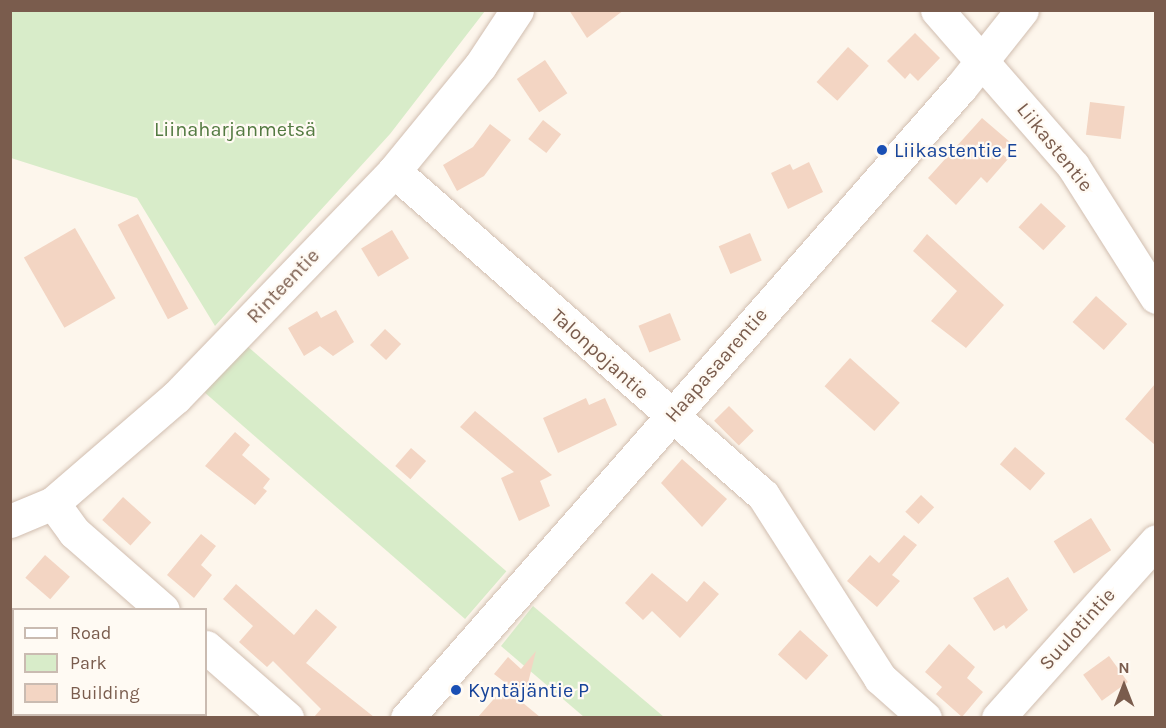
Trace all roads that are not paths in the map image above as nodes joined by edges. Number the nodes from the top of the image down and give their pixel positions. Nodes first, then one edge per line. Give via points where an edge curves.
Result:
1 (517, 10) edge
2 (937, 10) edge
3 (1022, 10) edge
4 (983, 60) junction
5 (394, 171) junction
6 (1155, 297) edge
7 (671, 417) junction
8 (53, 503) junction
9 (10, 521) edge
10 (1155, 541) edge
11 (162, 608) edge
12 (207, 647) edge
13 (287, 717) edge
14 (407, 717) edge
15 (925, 717) edge
16 (998, 717) edge

1 - 5 street, Rinteentie via 480,66
2 - 4 street, Liikastentie
3 - 4 street, Haapasaarentie
4 - 6 street, Liikastentie via 1073,166
4 - 7 street, Haapasaarentie
5 - 7 street, Talonpojantie
5 - 8 street, Rinteentie via 176,397
7 - 14 street, Haapasaarentie
7 - 15 street, Talonpojantie via 763,495 880,678
8 - 9 street, Rinteentie
8 - 11 street via 74,532
10 - 16 street, Suulotintie
12 - 13 street

